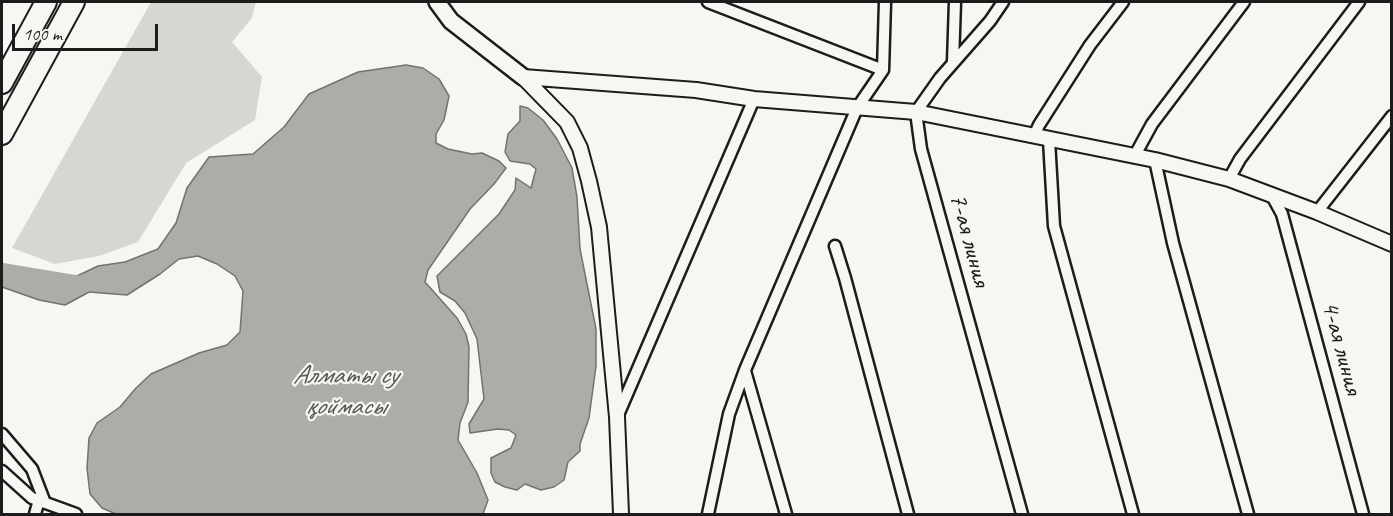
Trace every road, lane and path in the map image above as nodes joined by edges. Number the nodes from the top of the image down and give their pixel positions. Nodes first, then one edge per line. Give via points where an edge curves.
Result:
1 (46, 2) edge
2 (74, 2) edge
3 (437, 2) edge
4 (708, 2) edge
5 (885, 2) edge
6 (955, 2) edge
7 (1003, 2) edge
8 (1123, 2) edge
9 (1245, 2) edge
10 (1359, 2) edge
11 (953, 62) junction
12 (883, 70) junction
13 (523, 77) junction
14 (2, 83) edge
15 (754, 99) junction
16 (857, 108) junction
17 (916, 112) junction
18 (1392, 116) edge
19 (2, 134) edge
20 (1034, 136) junction
21 (1049, 140) junction
22 (1134, 157) junction
23 (1155, 160) junction
24 (1229, 179) junction
25 (1271, 194) junction
26 (1317, 212) junction
27 (1392, 244) edge
28 (835, 246) dead end
29 (745, 370) junction
30 (617, 417) junction
31 (2, 434) edge
32 (2, 471) edge
33 (16, 485) junction
34 (2, 488) edge
35 (42, 502) junction
36 (35, 514) edge
37 (75, 514) edge
38 (621, 514) edge
39 (708, 514) edge
40 (786, 514) edge
41 (908, 514) edge
42 (1022, 514) edge
43 (1133, 514) edge
44 (1248, 514) edge
45 (1363, 514) edge

1 - 14 highway
2 - 19 highway
3 - 13 main road via 451,21
4 - 12 street
5 - 12 street
6 - 11 street
7 - 11 street
8 - 20 street via 1090,45
9 - 22 street via 1152,124
10 - 24 street
11 - 17 street
12 - 16 street
13 - 15 street via 696,90
13 - 30 street via 567,122 580,148 599,227
15 - 16 street
15 - 30 street
16 - 17 street
16 - 29 street
17 - 20 street
17 - 42 street, 7-ая линия via 921,149
18 - 26 street
20 - 21 street
21 - 22 street
21 - 43 street via 1054,226
22 - 23 street
23 - 24 street
23 - 44 street via 1173,243
24 - 25 street
25 - 26 street
25 - 45 street, 4-ая линия via 1282,214
26 - 27 street
28 - 41 street
29 - 39 street via 729,414
29 - 40 street
30 - 38 street
31 - 35 street via 32,470
32 - 33 street
33 - 34 street
33 - 35 street
35 - 36 street
35 - 37 street

